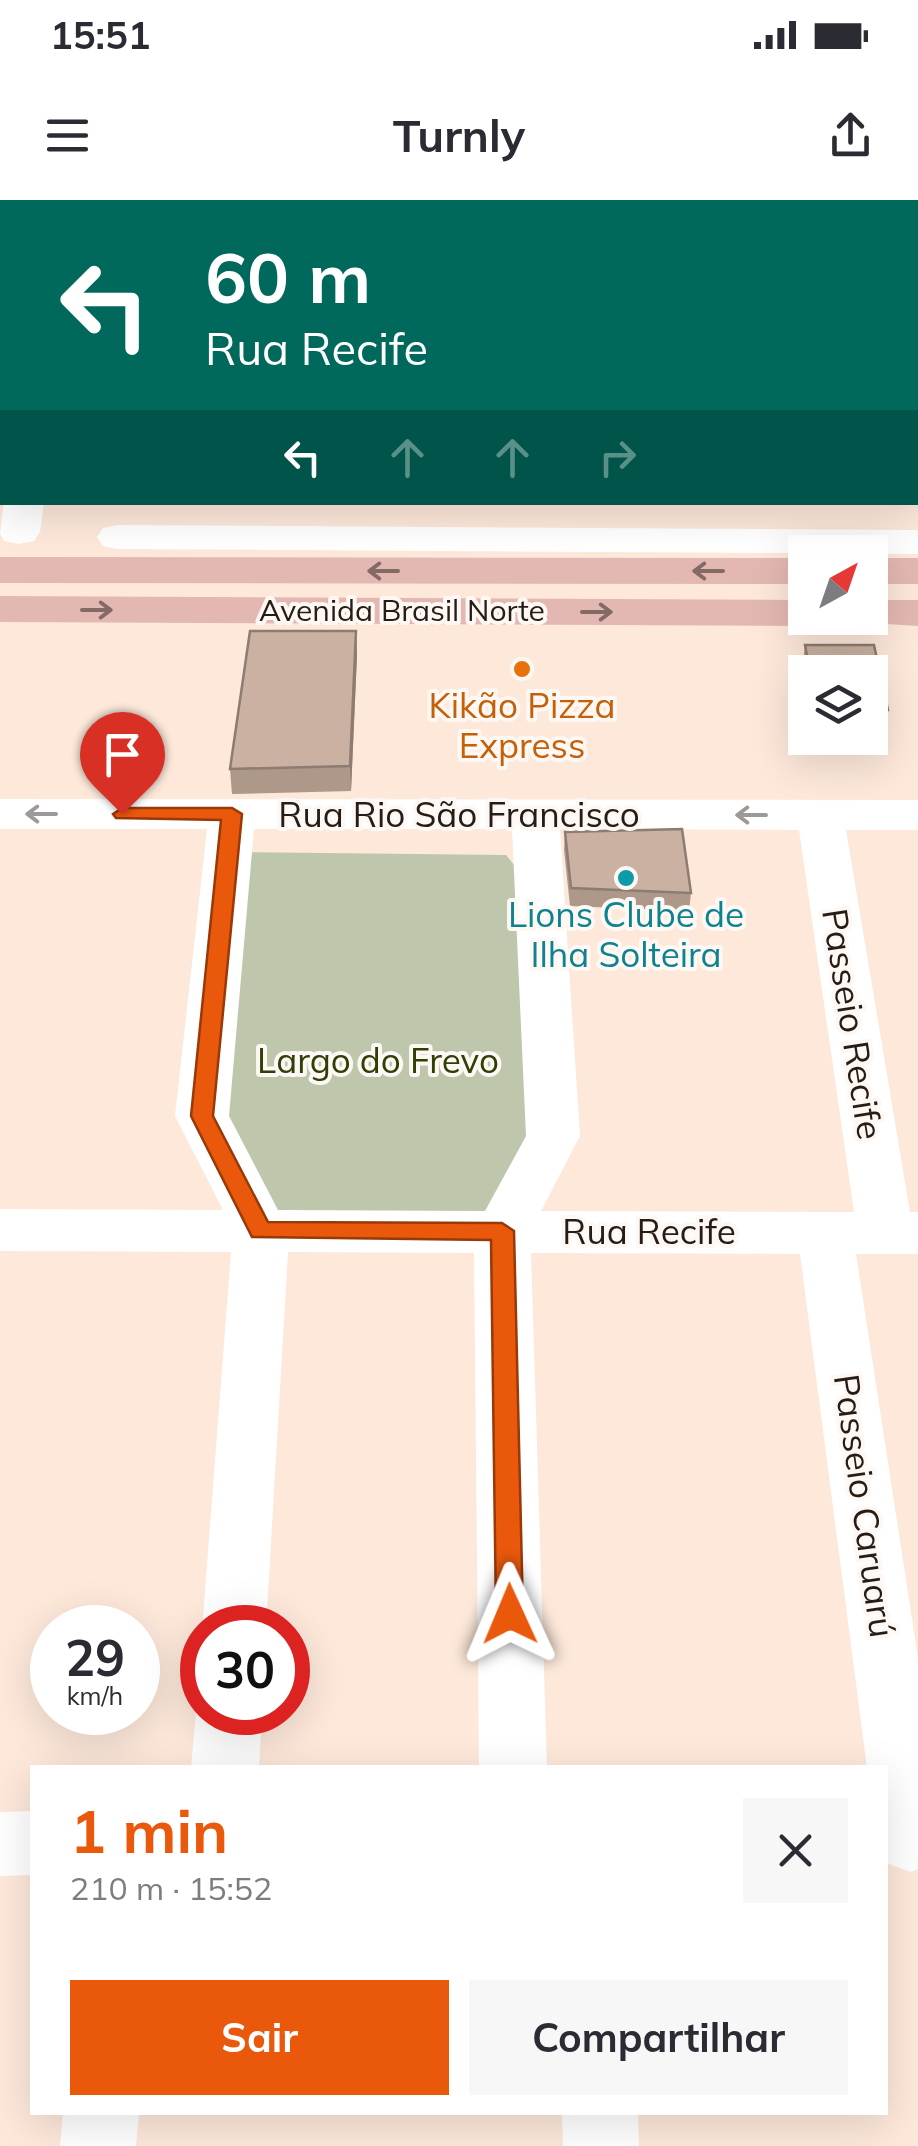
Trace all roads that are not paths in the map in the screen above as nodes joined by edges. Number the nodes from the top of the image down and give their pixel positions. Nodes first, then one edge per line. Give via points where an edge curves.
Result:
1 (205, 520) edge
2 (439, 521) edge
3 (673, 522) edge
4 (118, 536) edge
5 (914, 539) edge
6 (888, 558) edge
7 (0, 570) edge
8 (788, 570) edge
9 (0, 609) edge
10 (788, 613) edge
11 (888, 613) edge
12 (918, 613) edge
13 (0, 814) edge
14 (232, 814) junction
15 (534, 815) junction
16 (820, 815) junction
17 (918, 815) edge
18 (0, 1230) edge
19 (260, 1230) junction
20 (502, 1231) junction
21 (876, 1233) edge
22 (236, 1605) edge
23 (227, 1735) edge
24 (225, 1765) edge
25 (512, 1765) edge
26 (905, 1840) edge
27 (0, 1844) edge
28 (30, 1844) edge
29 (102, 2115) edge
30 (600, 2115) edge
31 (98, 2146) edge
32 (602, 2146) edge

1 - 2 street
1 - 4 street
2 - 3 street
3 - 5 street
4 - 7 main road, Avenida Brasil Norte
8 -> 4 main road, Avenida Brasil Norte
5 - 6 main road
9 -> 10 main road, Avenida Brasil Norte
11 - 12 main road
14 -> 13 street, Rua Rio São Francisco
14 - 15 street, Rua Rio São Francisco
14 - 19 street via 202,1116
16 -> 15 street, Rua Rio São Francisco
15 - 20 street via 553,1136
16 - 17 street, Rua Rio São Francisco
16 - 21 street, Passeio Recife
18 - 19 street, Rua Recife
19 - 20 street, Rua Recife
19 - 22 street
20 - 21 street, Rua Recife
20 - 25 street
21 - 26 street, Passeio Caruarú
23 - 24 street
27 - 28 street
29 - 31 street
30 - 32 street

